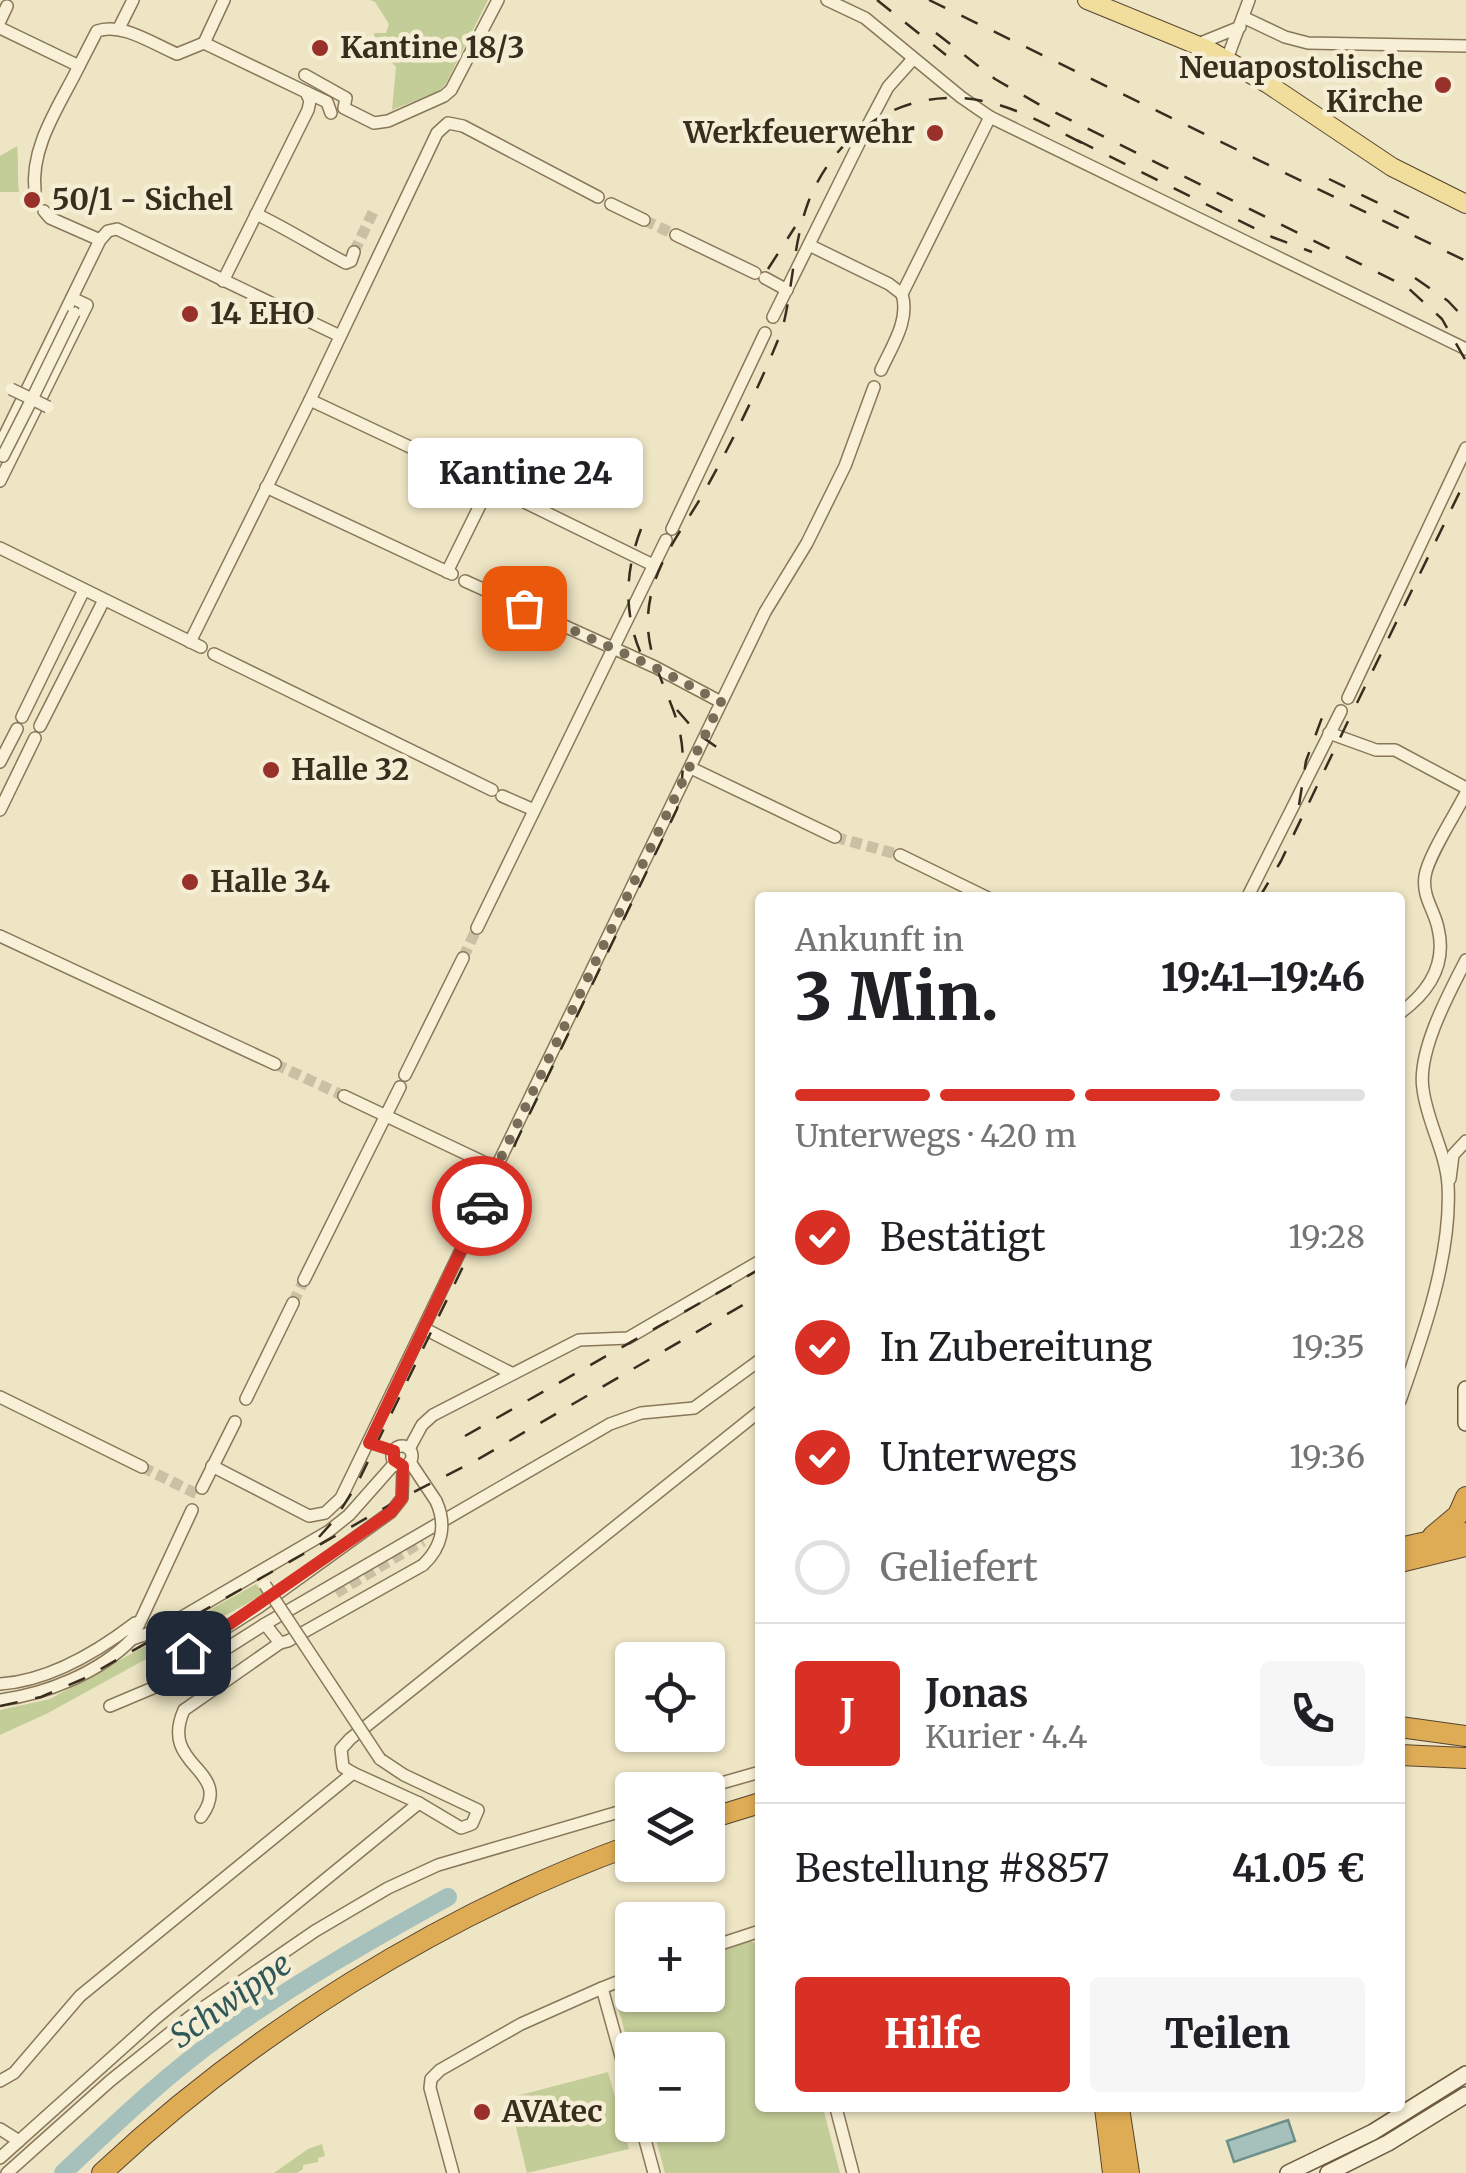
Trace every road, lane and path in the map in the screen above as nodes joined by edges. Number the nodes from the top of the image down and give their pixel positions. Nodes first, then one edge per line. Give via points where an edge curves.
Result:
1 (134, 0) edge
2 (224, 0) edge
3 (498, 0) edge
4 (827, 0) edge
5 (1086, 0) edge
6 (1249, 0) edge
7 (8, 3) edge
8 (0, 21) edge
9 (1241, 22) junction
10 (0, 28) edge
11 (119, 28) junction
12 (204, 44) junction
13 (1198, 44) junction
14 (1466, 46) edge
15 (913, 60) junction
16 (1226, 60) junction
17 (79, 66) junction
18 (304, 75) dead end
19 (306, 92) junction
20 (331, 112) dead end
21 (990, 117) junction
22 (35, 190) dead end
23 (598, 198) dead end
24 (611, 204) dead end
25 (1466, 204) edge
26 (44, 211) dead end
27 (256, 214) junction
28 (644, 220) tunnel mouth
29 (676, 235) tunnel mouth
30 (100, 240) junction
31 (809, 245) junction
32 (354, 252) dead end
33 (223, 281) junction
34 (787, 290) junction
35 (902, 294) junction
36 (78, 304) junction
37 (773, 316) dead end
38 (765, 334) dead end
39 (340, 336) junction
40 (1466, 349) edge
41 (881, 370) dead end
42 (874, 388) dead end
43 (11, 389) dead end
44 (32, 399) junction
45 (310, 400) junction
46 (48, 407) dead end
47 (0, 445) edge
48 (1466, 448) edge
49 (0, 455) edge
50 (0, 481) edge
51 (266, 486) junction
52 (508, 494) dead end
53 (0, 548) edge
54 (653, 565) junction
55 (465, 581) dead end
56 (84, 590) junction
57 (104, 600) junction
58 (612, 650) junction
59 (214, 654) dead end
60 (1348, 698) dead end
61 (721, 702) junction
62 (1341, 711) dead end
63 (1329, 733) junction
64 (0, 762) edge
65 (691, 768) junction
66 (1466, 791) edge
67 (0, 810) edge
68 (534, 810) junction
69 (835, 837) tunnel mouth
70 (900, 855) tunnel mouth
71 (976, 892) edge
72 (1250, 892) edge
73 (477, 928) tunnel mouth
74 (0, 936) edge
75 (463, 958) tunnel mouth
76 (1466, 960) edge
77 (1466, 976) edge
78 (1452, 993) junction
79 (1405, 1010) edge
80 (275, 1064) tunnel mouth
81 (344, 1096) tunnel mouth
82 (385, 1114) junction
83 (1466, 1141) edge
84 (496, 1168) junction
85 (1448, 1182) junction
86 (755, 1264) edge
87 (304, 1280) tunnel mouth
88 (293, 1304) tunnel mouth
89 (425, 1329) junction
90 (755, 1364) edge
91 (511, 1373) junction
92 (1405, 1386) edge
93 (1466, 1390) edge
94 (0, 1397) edge
95 (246, 1399) dead end
96 (755, 1415) edge
97 (234, 1422) dead end
98 (1466, 1423) edge
99 (369, 1443) junction
100 (402, 1458) junction
101 (212, 1466) junction
102 (142, 1467) tunnel mouth
103 (202, 1488) dead end
104 (1466, 1497) edge
105 (192, 1510) dead end
106 (1466, 1533) edge
107 (1466, 1546) edge
108 (1405, 1548) edge
109 (1429, 1548) junction
110 (1405, 1560) edge
111 (1466, 1563) edge
112 (262, 1579) junction
113 (336, 1592) tunnel mouth
114 (297, 1607) junction
115 (139, 1620) junction
116 (265, 1624) junction
117 (132, 1639) junction
118 (280, 1644) junction
119 (153, 1674) dead end
120 (0, 1684) edge
121 (0, 1700) edge
122 (110, 1706) dead end
123 (1405, 1728) edge
124 (1405, 1739) edge
125 (1466, 1739) edge
126 (1405, 1755) edge
127 (1466, 1758) edge
128 (755, 1773) edge
129 (353, 1774) junction
130 (725, 1782) edge
131 (420, 1803) junction
132 (755, 1804) edge
133 (615, 1813) edge
134 (725, 1813) edge
135 (201, 1817) dead end
136 (755, 1818) edge
137 (725, 1827) edge
138 (615, 1853) edge
139 (615, 1866) edge
140 (755, 1933) edge
141 (725, 1942) edge
142 (615, 1983) edge
143 (602, 1988) junction
144 (615, 2035) edge
145 (1466, 2074) edge
146 (0, 2081) edge
147 (1466, 2095) edge
148 (837, 2112) edge
149 (1102, 2112) edge
150 (1103, 2112) edge
151 (1119, 2112) edge
152 (0, 2129) edge
153 (19, 2140) junction
154 (645, 2142) edge
155 (0, 2158) edge
156 (1125, 2172) edge
157 (7, 2173) edge
158 (102, 2173) edge
159 (119, 2173) edge
160 (454, 2173) edge
161 (654, 2173) edge
162 (853, 2173) edge
163 (1105, 2173) edge
164 (1288, 2173) edge
165 (1328, 2173) edge

1 - 11 street
2 - 12 street
3 - 18 street via 452,90 388,121 344,108 346,98
4 - 15 street via 864,18
5 - 13 main road
6 - 9 street
7 - 8 street
9 - 13 street
9 - 14 street via 1308,43
9 - 16 street
10 - 17 street
11 - 12 street via 177,54
11 - 17 street via 97,31
12 - 19 street
13 - 16 main road
15 - 21 street
15 - 31 street via 888,87
16 - 25 main road via 1392,166
17 - 22 street via 45,129 34,165
19 - 20 street via 328,102
19 - 27 street via 308,110
21 - 35 street
21 - 40 street
23 - 39 street via 448,123 437,133
24 - 28 street
26 - 30 street
27 - 32 street via 346,263
27 - 33 street
29 - 34 street
30 - 33 street via 117,229
30 - 36 street
31 - 34 street
31 - 35 street
33 - 39 street
34 - 37 street
35 - 41 street via 904,319
36 - 44 street, bridge
36 - 47 street
36 - 50 street
38 - 54 street
39 - 45 street
42 - 61 street via 839,478
43 - 44 street, bridge
44 - 46 street, bridge
44 - 49 street, bridge
45 - 51 street
45 - 51 street via 493,486 449,573
48 - 60 street
51 - 57 street via 196,645
52 - 54 street
53 - 56 street
54 - 58 street
55 - 58 street
56 - 57 street
56 - 64 street
57 - 67 street
58 - 61 street
58 - 68 street
59 - 68 street
61 - 65 street
62 - 63 street
63 - 66 street via 1395,750
63 - 72 street
65 - 69 street
65 - 84 street
66 - 79 street via 1425,874 1425,896 1438,927 1437,973
68 - 73 street
70 - 71 street
74 - 80 street
75 - 82 street
76 - 78 street
77 - 78 street
78 - 85 street via 1430,1042 1422,1087
81 - 82 street
82 - 84 street
82 - 87 street
83 - 85 street via 1453,1155
84 - 89 street
85 - 92 street via 1444,1245
86 - 91 street via 628,1338 579,1340
88 - 95 street
89 - 91 street
89 - 99 street
90 - 114 street via 694,1408 629,1416 568,1446
91 - 100 street via 432,1414
93 - 98 main road
94 - 102 street
96 - 129 street via 350,1739 341,1750 343,1766
97 - 101 street
99 - 100 street
99 - 101 street via 341,1498 309,1516
100 - 112 street via 349,1516
100 - 118 street, bridge via 440,1510 435,1553
100 - 119 street via 402,1498 391,1512
101 - 103 street
104 - 109 highway
105 - 115 street
106 - 109 highway
107 - 109 highway
108 - 109 highway
109 - 110 highway
109 - 111 highway
112 - 117 street
112 - 131 street, bridge via 380,1758 478,1810 472,1824 460,1828
113 - 114 street
114 - 116 street
115 - 117 street
115 - 120 street via 64,1666
116 - 118 street
116 - 122 street via 186,1674
117 - 121 street via 56,1686
118 - 135 street via 184,1710 176,1727 178,1742 209,1785
123 - 125 highway
124 - 125 highway
126 - 127 highway
128 - 130 street
129 - 131 street
129 - 146 street via 80,1996 14,2074
131 - 153 street via 156,2018
132 - 134 highway
133 - 157 street via 438,1865 314,1931 190,2016
136 - 137 highway
138 - 158 highway via 496,1902 383,1964 231,2067
139 - 159 highway via 482,1924 377,1982 252,2065
140 - 141 street
142 - 143 street
143 - 144 street
143 - 160 street via 440,2070 430,2088
145 - 164 main road via 1373,2132
147 - 165 main road
148 - 162 street
149 - 163 highway
150 - 156 highway
151 - 156 highway
152 - 153 street
153 - 155 street
154 - 161 street

